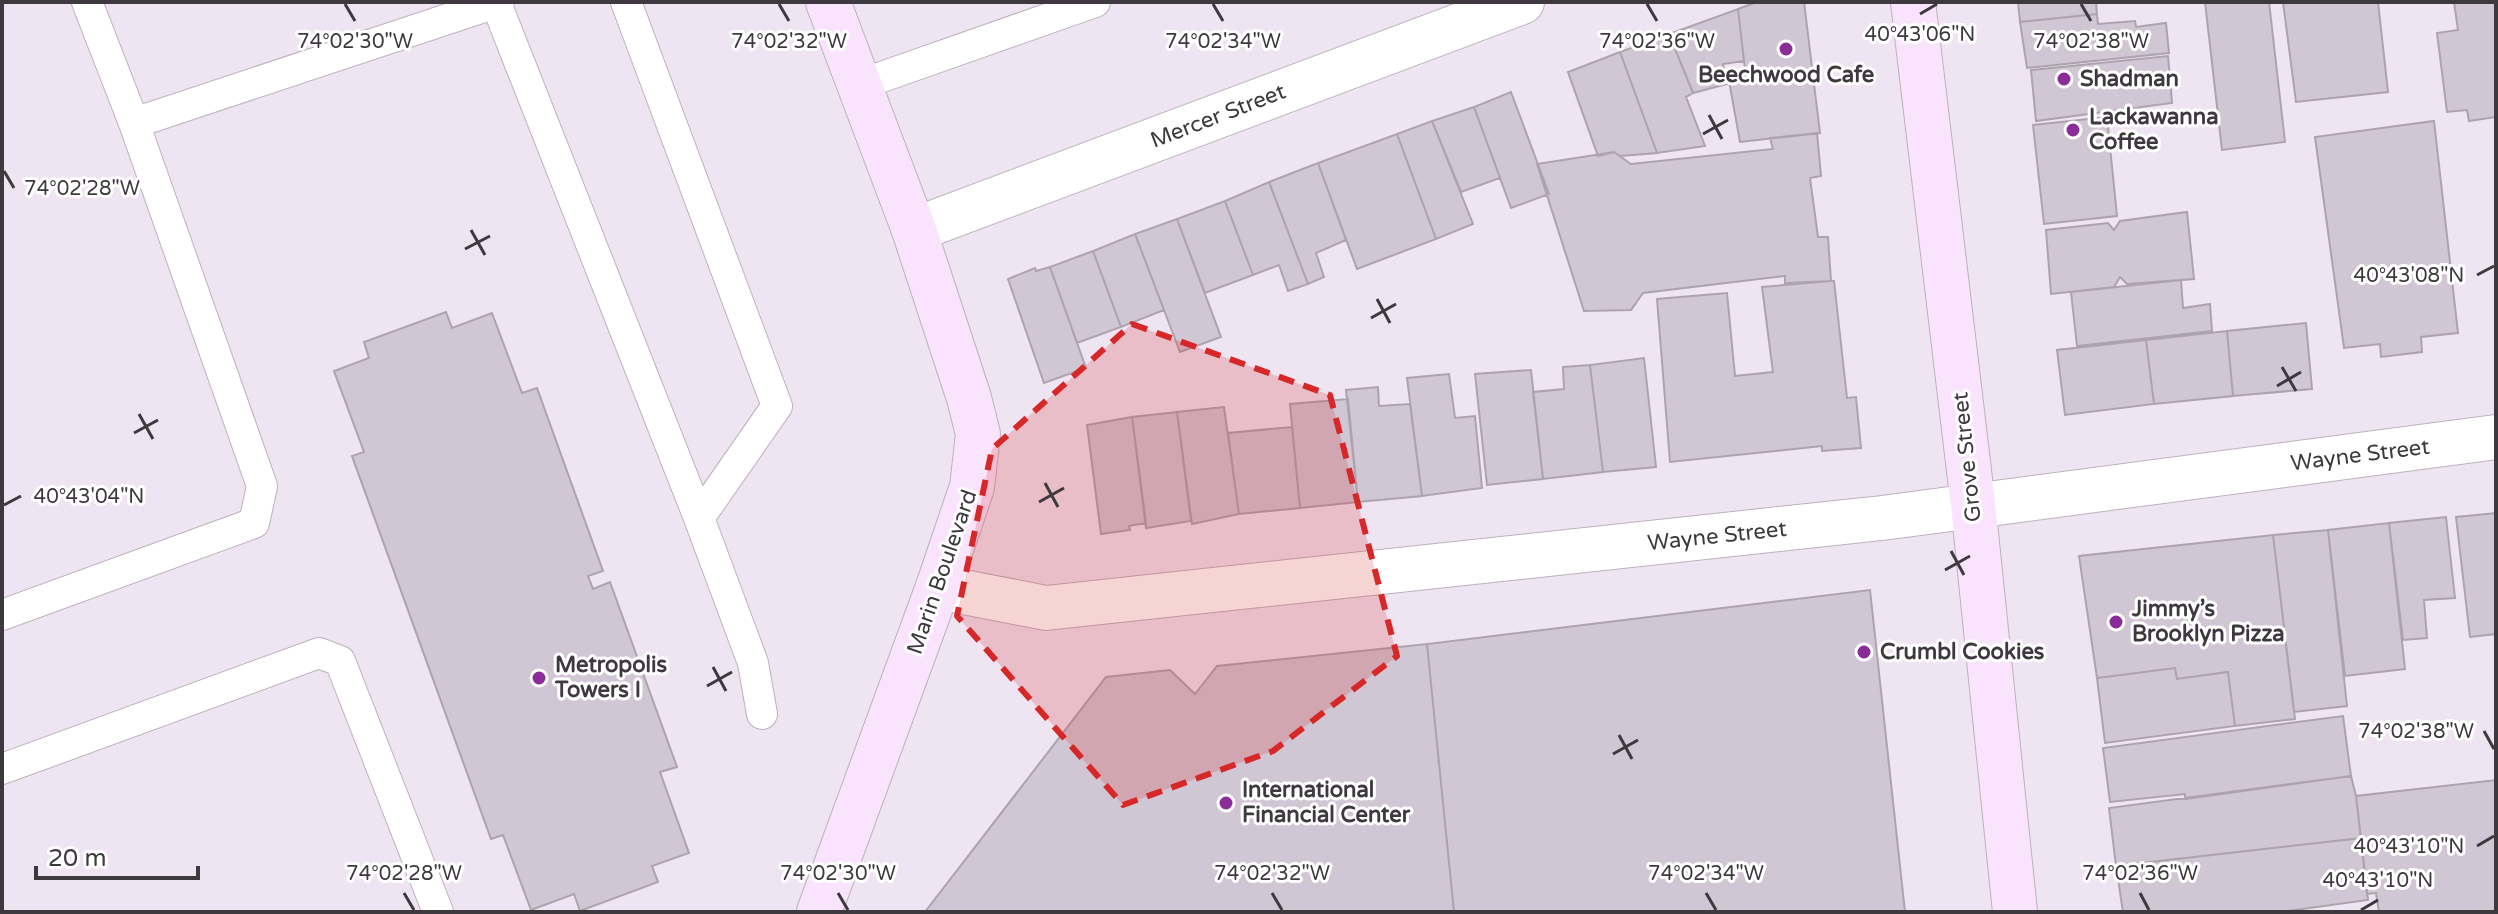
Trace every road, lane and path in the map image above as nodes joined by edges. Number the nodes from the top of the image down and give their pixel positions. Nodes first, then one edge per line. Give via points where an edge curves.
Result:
1 (87, 2) edge
2 (497, 2) edge
3 (626, 2) edge
4 (828, 2) edge
5 (1095, 2) edge
6 (1522, 2) edge
7 (1913, 2) edge
8 (859, 85) junction
9 (134, 123) junction
10 (914, 230) junction
11 (2496, 437) edge
12 (1973, 504) junction
13 (699, 518) junction
14 (938, 587) junction
15 (2, 615) edge
16 (762, 714) dead end
17 (2, 769) edge
18 (438, 912) edge
19 (819, 912) edge
20 (2015, 912) edge

1 - 9 lane
2 - 9 lane
2 - 13 lane
3 - 13 lane via 777,406
4 - 8 main road, Marin Boulevard
5 - 8 lane
6 - 10 street, Mercer Street
7 - 12 main road, Grove Street
8 - 10 main road, Marin Boulevard
9 - 15 lane via 262,486 254,523
10 - 14 main road, Marin Boulevard via 978,434 972,487
11 - 12 street, Wayne Street
12 - 14 street, Wayne Street via 1046,608
12 - 20 main road, Grove Street
13 - 16 lane via 753,663
14 - 19 main road, Marin Boulevard
17 - 18 lane via 319,653 340,661

